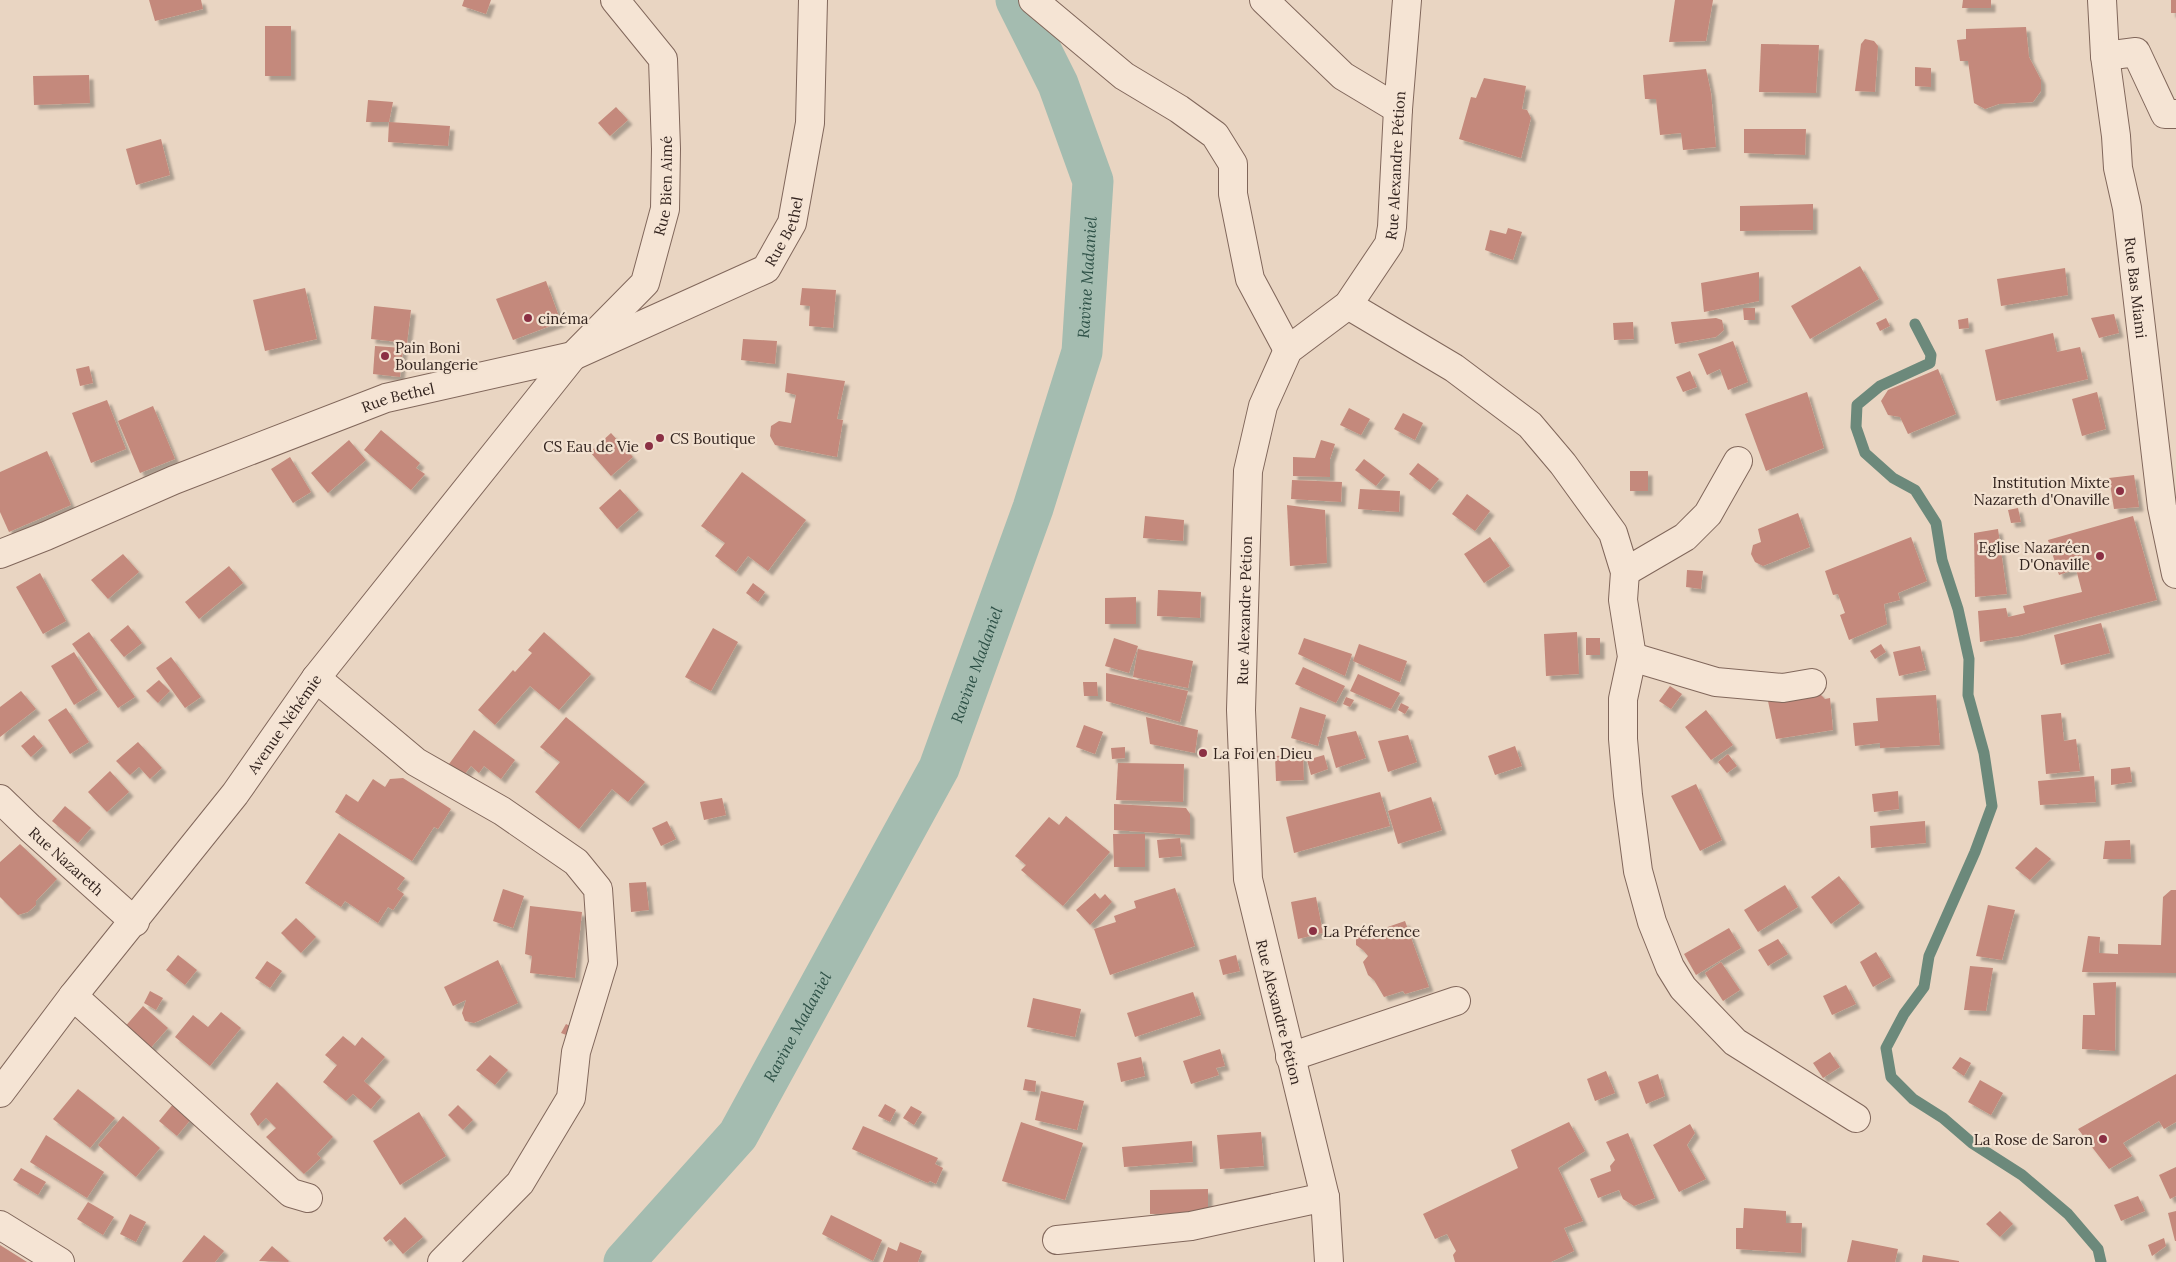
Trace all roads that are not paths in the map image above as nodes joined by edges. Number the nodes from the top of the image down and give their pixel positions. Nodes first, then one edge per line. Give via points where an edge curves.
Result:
1 (616, 0) edge
2 (813, 0) edge
3 (1033, 0) edge
4 (1264, 0) edge
5 (1407, 0) edge
6 (2102, 0) edge
7 (2105, 56) junction
8 (1398, 108) junction
9 (2176, 114) edge
10 (1348, 305) junction
11 (1288, 350) junction
12 (573, 356) junction
13 (1738, 461) dead end
14 (0, 554) edge
15 (1625, 572) junction
16 (2176, 572) edge
17 (1632, 657) junction
18 (316, 678) junction
19 (1812, 683) dead end
20 (0, 799) edge
21 (134, 922) junction
22 (73, 996) junction
23 (1456, 1001) dead end
24 (1290, 1057) junction
25 (0, 1093) edge
26 (1856, 1118) dead end
27 (1324, 1197) junction
28 (308, 1198) dead end
29 (0, 1225) edge
30 (1057, 1240) dead end
31 (60, 1262) edge
32 (442, 1262) edge
33 (1329, 1262) edge

1 - 12 street, Rue Bien Aimé via 663,59 665,210 644,283
2 - 12 street, Rue Bethel via 810,123 792,223 766,269
3 - 11 street via 1124,76 1179,109 1214,135 1233,164 1233,194 1250,279
4 - 8 street via 1343,76
5 - 8 street, Rue Alexandre Pétion
6 - 7 street, Rue Bas Miami
7 - 9 street via 2136,52 2165,114
7 - 16 street, Rue Bas Miami via 2118,168 2131,237 2162,506
8 - 10 street, Rue Alexandre Pétion via 1389,244
10 - 11 street, Rue Alexandre Pétion
10 - 15 street via 1454,368 1530,425 1613,533
11 - 24 street, Rue Alexandre Pétion via 1263,406 1248,471 1241,710 1248,879
12 - 14 street, Rue Bethel via 386,398 174,480
12 - 18 street, Avenue Néhémie
13 - 15 street via 1708,514 1685,537
15 - 17 street via 1623,600
17 - 19 street via 1716,682 1783,688
17 - 26 street via 1623,699 1628,795 1638,871 1652,922 1670,967 1683,988 1735,1042
18 - 21 street, Avenue Néhémie via 234,794
18 - 32 street via 416,762 502,812 576,862 598,889 603,963 576,1052 571,1098 520,1183
20 - 21 street, Rue Nazareth
21 - 22 street, Avenue Néhémie
22 - 25 street, Avenue Néhémie
22 - 28 street via 291,1193
23 - 24 street
24 - 27 street, Rue Alexandre Pétion
27 - 30 street via 1191,1226
27 - 33 street, Rue Alexandre Pétion
29 - 31 street

